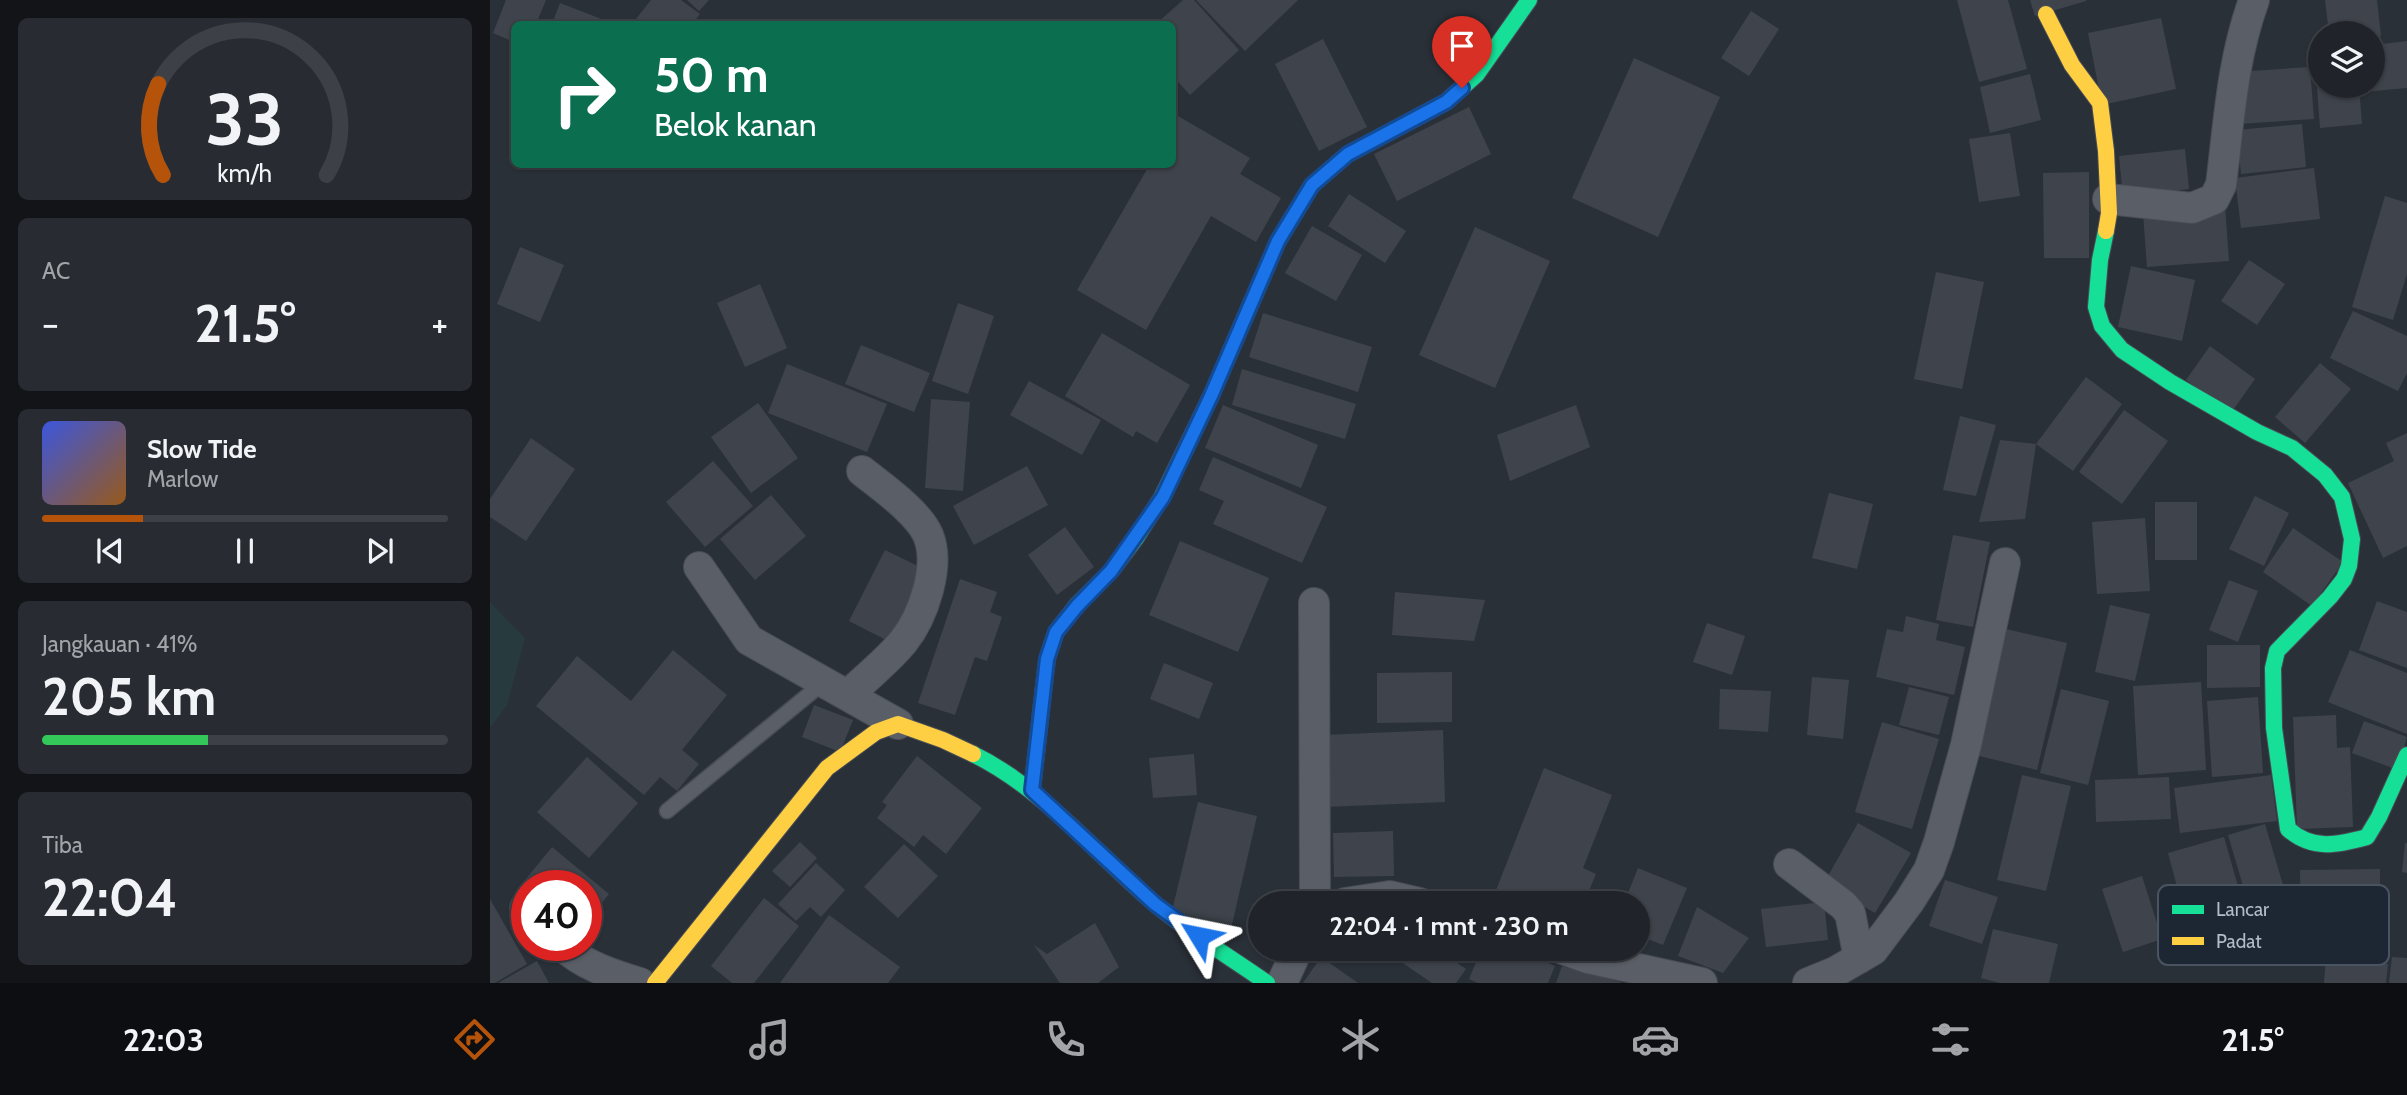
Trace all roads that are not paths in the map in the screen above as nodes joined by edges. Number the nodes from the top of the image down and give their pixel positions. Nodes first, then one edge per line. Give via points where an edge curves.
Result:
1 (1529, 0) edge
2 (2255, 0) edge
3 (2046, 13) dead end
4 (2108, 199) junction
5 (863, 471) dead end
6 (2005, 563) dead end
7 (699, 567) dead end
8 (1314, 603) dead end
9 (837, 688) junction
10 (898, 724) junction
11 (2407, 755) edge
12 (1032, 790) junction
13 (667, 811) dead end
14 (1789, 864) dead end
15 (1315, 891) edge
16 (1859, 958) junction
17 (586, 961) edge
18 (1292, 961) edge
19 (1602, 961) edge
20 (640, 983) edge
21 (655, 983) edge
22 (1267, 983) edge
23 (1282, 983) edge
24 (1702, 983) edge
25 (1808, 983) edge

1 - 12 street via 1478,74 1446,102 1348,154 1312,185 1278,241 1163,497 1111,571 1056,632 1047,659
2 - 4 street via 2234,68 2221,185 2214,199 2192,208
3 - 4 street via 2067,55 2100,103
4 - 11 street via 2095,307 2102,326 2122,350 2169,382 2292,449 2325,475 2342,497 2351,539 2344,579 2277,651 2273,668 2274,728 2288,829 2298,841 2314,844 2339,846 2367,837
5 - 9 street via 906,507 928,535 933,565 927,596 904,641
6 - 16 street via 1966,745 1929,870 1873,950
7 - 9 street via 749,640
8 - 15 street
9 - 10 street
9 - 13 lane
10 - 12 street via 995,765
10 - 21 street via 876,733 827,768
12 - 22 street via 1155,904
14 - 16 street via 1850,913
16 - 25 street
17 - 20 street via 610,975
18 - 23 street
19 - 24 street

